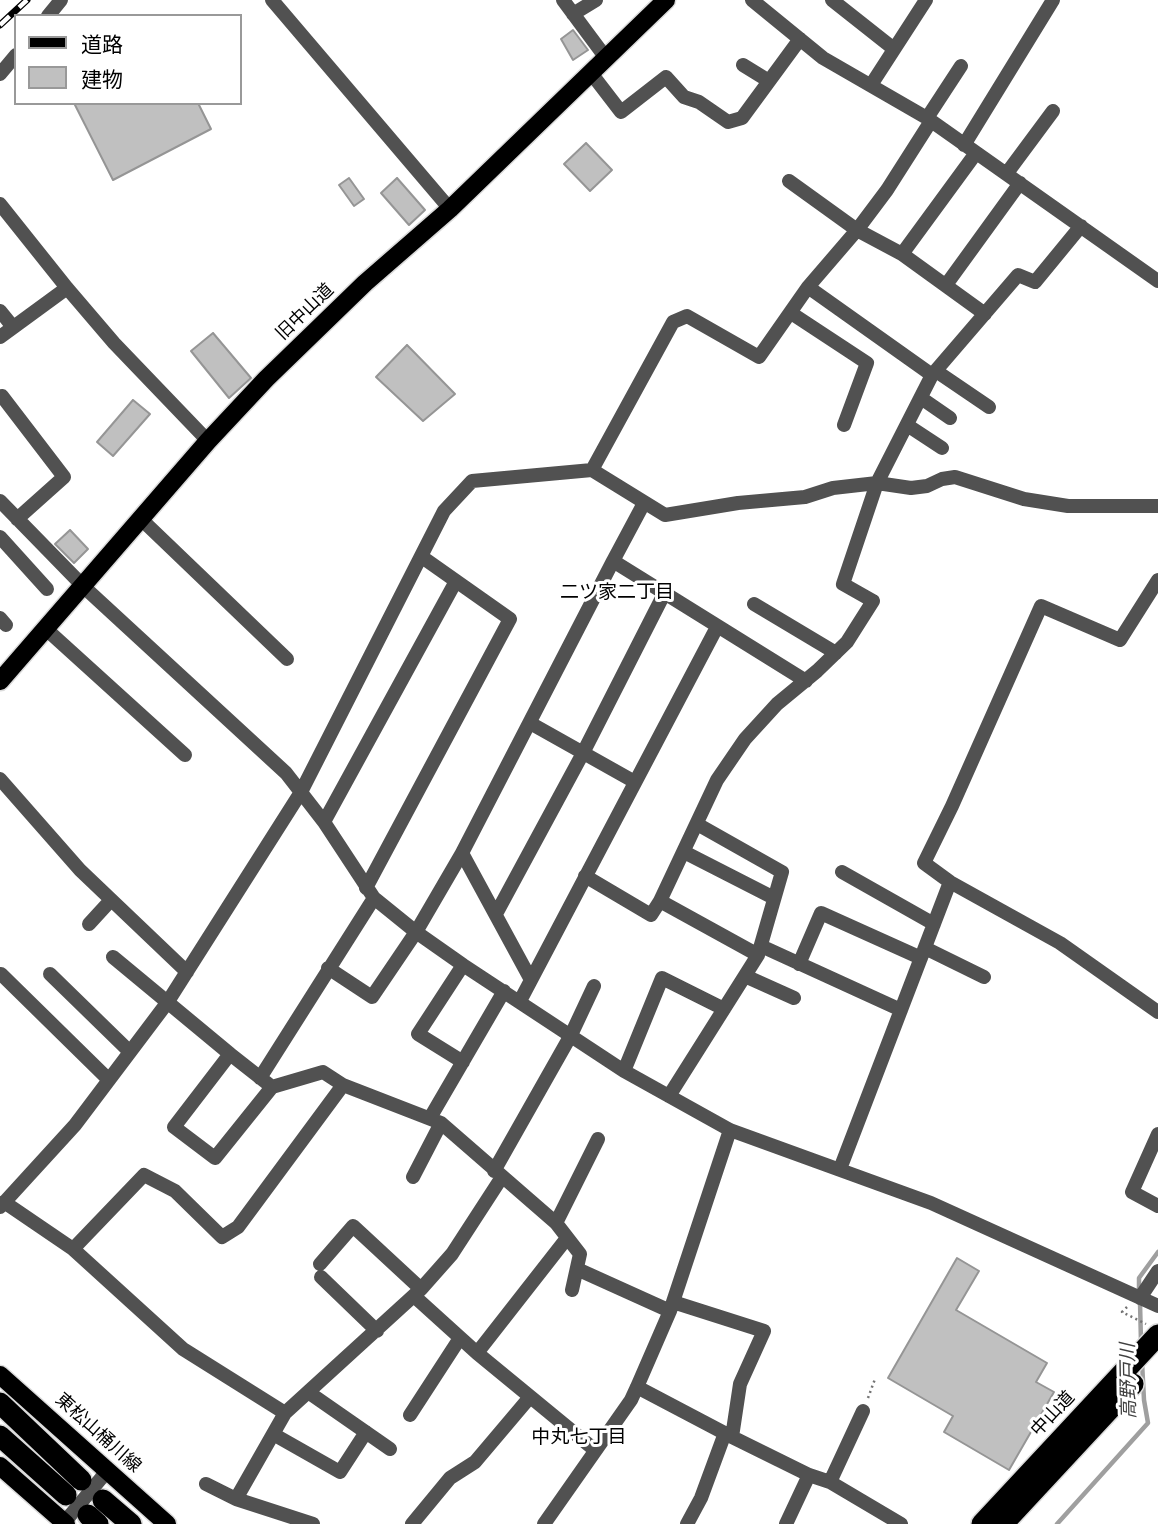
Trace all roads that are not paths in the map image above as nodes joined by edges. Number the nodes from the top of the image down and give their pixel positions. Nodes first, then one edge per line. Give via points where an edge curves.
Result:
1 (61, 0) edge
2 (272, 0) edge
3 (564, 0) edge
4 (596, 0) edge
5 (666, 0) edge
6 (752, 0) edge
7 (832, 0) edge
8 (926, 0) edge
9 (1053, 0) edge
10 (50, 14) edge
11 (573, 14) junction
12 (800, 39) junction
13 (894, 49) junction
14 (14, 57) edge
15 (606, 58) junction
16 (743, 65) dead end
17 (961, 66) dead end
18 (591, 73) junction
19 (0, 74) edge
20 (769, 81) junction
21 (871, 85) junction
22 (1052, 111) dead end
23 (929, 119) junction
24 (970, 149) junction
25 (1007, 173) junction
26 (789, 181) dead end
27 (1020, 183) junction
28 (0, 204) edge
29 (450, 209) junction
30 (1081, 226) junction
31 (857, 230) junction
32 (902, 254) junction
33 (1158, 281) edge
34 (946, 285) junction
35 (808, 287) junction
36 (67, 288) junction
37 (0, 311) edge
38 (791, 313) junction
39 (985, 314) junction
40 (13, 327) junction
41 (0, 337) edge
42 (934, 373) junction
43 (2, 396) dead end
44 (921, 398) junction
45 (989, 407) dead end
46 (950, 418) dead end
47 (844, 425) dead end
48 (907, 425) junction
49 (208, 441) junction
50 (942, 448) dead end
51 (592, 470) junction
52 (877, 483) junction
53 (0, 502) edge
54 (644, 503) junction
55 (1158, 506) edge
56 (17, 519) junction
57 (141, 519) junction
58 (0, 537) edge
59 (422, 557) junction
60 (613, 561) junction
61 (1158, 580) edge
62 (456, 581) junction
63 (84, 587) junction
64 (47, 589) dead end
65 (664, 594) junction
66 (754, 604) dead end
67 (717, 627) junction
68 (46, 629) junction
69 (836, 653) junction
70 (287, 659) dead end
71 (0, 681) edge
72 (806, 681) junction
73 (530, 723) junction
74 (583, 753) junction
75 (185, 755) dead end
76 (0, 779) edge
77 (635, 782) junction
78 (301, 792) junction
79 (324, 822) junction
80 (697, 824) junction
81 (684, 852) junction
82 (462, 853) junction
83 (842, 872) dead end
84 (585, 876) junction
85 (950, 882) junction
86 (370, 893) junction
87 (774, 898) junction
88 (111, 900) junction
89 (660, 901) junction
90 (496, 914) junction
91 (89, 924) dead end
92 (934, 924) junction
93 (416, 932) junction
94 (759, 951) junction
95 (923, 953) junction
96 (113, 957) dead end
97 (799, 964) junction
98 (463, 965) junction
99 (328, 968) junction
100 (187, 972) junction
101 (1, 974) edge
102 (50, 974) dead end
103 (745, 976) junction
104 (984, 977) dead end
105 (531, 979) junction
106 (594, 986) dead end
107 (504, 992) junction
108 (794, 998) dead end
109 (520, 1001) junction
110 (167, 1003) junction
111 (724, 1009) junction
112 (901, 1010) junction
113 (1158, 1012) edge
114 (572, 1035) junction
115 (130, 1052) junction
116 (230, 1054) junction
117 (463, 1062) junction
118 (624, 1071) junction
119 (109, 1080) junction
120 (266, 1082) junction
121 (342, 1085) junction
122 (668, 1096) junction
123 (435, 1121) junction
124 (730, 1130) junction
125 (1158, 1134) edge
126 (598, 1139) dead end
127 (840, 1169) junction
128 (498, 1174) junction
129 (413, 1177) dead end
130 (2, 1204) edge
131 (1158, 1206) edge
132 (555, 1223) junction
133 (567, 1237) junction
134 (74, 1249) junction
135 (577, 1269) junction
136 (1158, 1270) edge
137 (572, 1290) dead end
138 (418, 1293) junction
139 (1138, 1305) junction
140 (672, 1306) junction
141 (1158, 1306) edge
142 (1152, 1330) edge
143 (377, 1331) junction
144 (460, 1338) junction
145 (477, 1353) junction
146 (1158, 1357) edge
147 (0, 1375) edge
148 (637, 1387) junction
149 (308, 1392) junction
150 (530, 1397) junction
151 (0, 1403) edge
152 (863, 1411) road end
153 (285, 1413) junction
154 (410, 1415) dead end
155 (366, 1432) junction
156 (273, 1434) junction
157 (729, 1435) junction
158 (0, 1436) edge
159 (390, 1449) dead end
160 (595, 1450) junction
161 (0, 1466) edge
162 (108, 1470) junction
163 (809, 1475) junction
164 (830, 1482) junction
165 (206, 1484) dead end
166 (236, 1499) junction
167 (96, 1513) edge
168 (65, 1524) edge
169 (131, 1524) edge
170 (167, 1524) edge
171 (313, 1524) edge
172 (412, 1524) edge
173 (544, 1524) edge
174 (687, 1524) edge
175 (786, 1524) edge
176 (901, 1524) edge
177 (982, 1524) edge
178 (1003, 1524) edge

1 - 10 street
2 - 29 street
3 - 11 street
4 - 11 street
5 - 15 main road, 旧中山道
6 - 12 street
7 - 13 street
8 - 13 street
9 - 24 street
11 - 15 street
12 - 20 street
12 - 21 street
13 - 21 street
14 - 19 street
15 - 18 main road, 旧中山道
16 - 20 street
17 - 23 street
18 - 20 street via 621,112 666,77 684,97 728,122 742,118
18 - 29 main road, 旧中山道
21 - 23 street
22 - 25 street
23 - 24 street
23 - 31 street
24 - 25 street
24 - 32 street
25 - 27 street
26 - 31 street
27 - 30 street
27 - 34 street
28 - 36 street
29 - 49 main road, 旧中山道 via 275,369
30 - 33 street
30 - 39 street via 1035,282 1017,275
31 - 32 street
31 - 35 street
32 - 34 street
34 - 39 street
35 - 38 street
35 - 42 street
36 - 40 street
36 - 49 street
37 - 40 street
38 - 47 street via 867,363
38 - 51 street via 759,357 687,316 673,322
39 - 42 street
40 - 41 street
42 - 44 street
42 - 45 street
43 - 56 street via 64,477
44 - 46 street
44 - 48 street
48 - 50 street
48 - 52 street
49 - 57 main road, 旧中山道
51 - 54 street
51 - 59 street via 472,481 444,511
52 - 54 street via 665,516
52 - 55 street via 911,488 955,477 1024,499 1068,506
52 - 69 street via 843,584 873,601
53 - 56 street
54 - 60 street
56 - 63 street
57 - 63 main road, 旧中山道
57 - 70 street
58 - 64 street
59 - 62 street
59 - 78 street
60 - 65 street
60 - 73 street
61 - 85 street via 1120,640 1041,606 924,863
62 - 79 street
62 - 86 street via 510,619
63 - 68 main road, 旧中山道
63 - 78 street via 286,773
65 - 67 street
65 - 74 street
66 - 69 street
67 - 72 street
67 - 77 street
68 - 71 main road, 旧中山道
68 - 75 street
69 - 72 street
72 - 80 street via 745,739 717,780
73 - 74 street
73 - 82 street
74 - 77 street
74 - 90 street
76 - 88 street
77 - 84 street
78 - 79 street
78 - 100 street
79 - 86 street
80 - 81 street
80 - 87 street via 782,872
81 - 87 street
81 - 89 street
82 - 90 street
82 - 93 street
83 - 92 street
84 - 89 street via 651,915
84 - 105 street
85 - 92 street
85 - 113 street via 1060,943
86 - 93 street
86 - 99 street
87 - 94 street
88 - 91 street
88 - 100 street
89 - 94 street
90 - 105 street
92 - 95 street
93 - 98 street
93 - 99 street via 372,997
94 - 97 street
94 - 103 street
95 - 97 street via 821,914
95 - 104 street
95 - 112 street
96 - 110 street
97 - 112 street
98 - 107 street
98 - 117 street via 418,1034
99 - 120 street
100 - 110 street
101 - 119 street
102 - 115 street
103 - 108 street
103 - 111 street
105 - 109 street
106 - 114 street
107 - 109 street
107 - 117 street
109 - 114 street
110 - 115 street
110 - 116 street
111 - 118 street via 662,978
111 - 122 street
112 - 127 street
114 - 118 street
114 - 128 street
115 - 119 street
116 - 120 street
116 - 120 street via 174,1127 215,1158
117 - 123 street
118 - 122 street
119 - 130 street via 75,1125
120 - 121 street via 323,1072
121 - 123 street
121 - 134 street via 238,1227 222,1237 174,1191 144,1175
122 - 124 street
123 - 128 street
123 - 129 street
124 - 127 street
124 - 140 street
125 - 131 street via 1132,1192
126 - 132 street
127 - 139 street via 931,1203
128 - 132 street
128 - 138 street via 452,1254
130 - 134 street
132 - 133 street
133 - 135 street via 580,1254
133 - 145 street
134 - 153 street via 183,1349
135 - 137 street
135 - 140 street
136 - 139 street
138 - 143 street
138 - 143 street via 353,1226 321,1271
138 - 144 street
139 - 141 street
140 - 148 street
140 - 157 street via 764,1331 740,1384
142 - 177 highway, 中山道
143 - 149 street
144 - 145 street
144 - 154 street
145 - 150 street
146 - 178 highway
147 - 162 main road, 東松山桶川線
148 - 157 street
148 - 160 street
149 - 153 street
149 - 155 street
150 - 160 street
150 - 172 street via 475,1462 450,1478
151 - 158 highway via 74,1488
152 - 164 street
153 - 156 street
155 - 156 street via 340,1472
155 - 159 street
156 - 166 street
157 - 163 street
157 - 174 street
160 - 173 street
161 - 168 main road
162 - 168 street
162 - 170 main road, 東松山桶川線
163 - 164 street
163 - 175 street
164 - 176 street
165 - 166 street
166 - 171 street
167 - 169 highway

